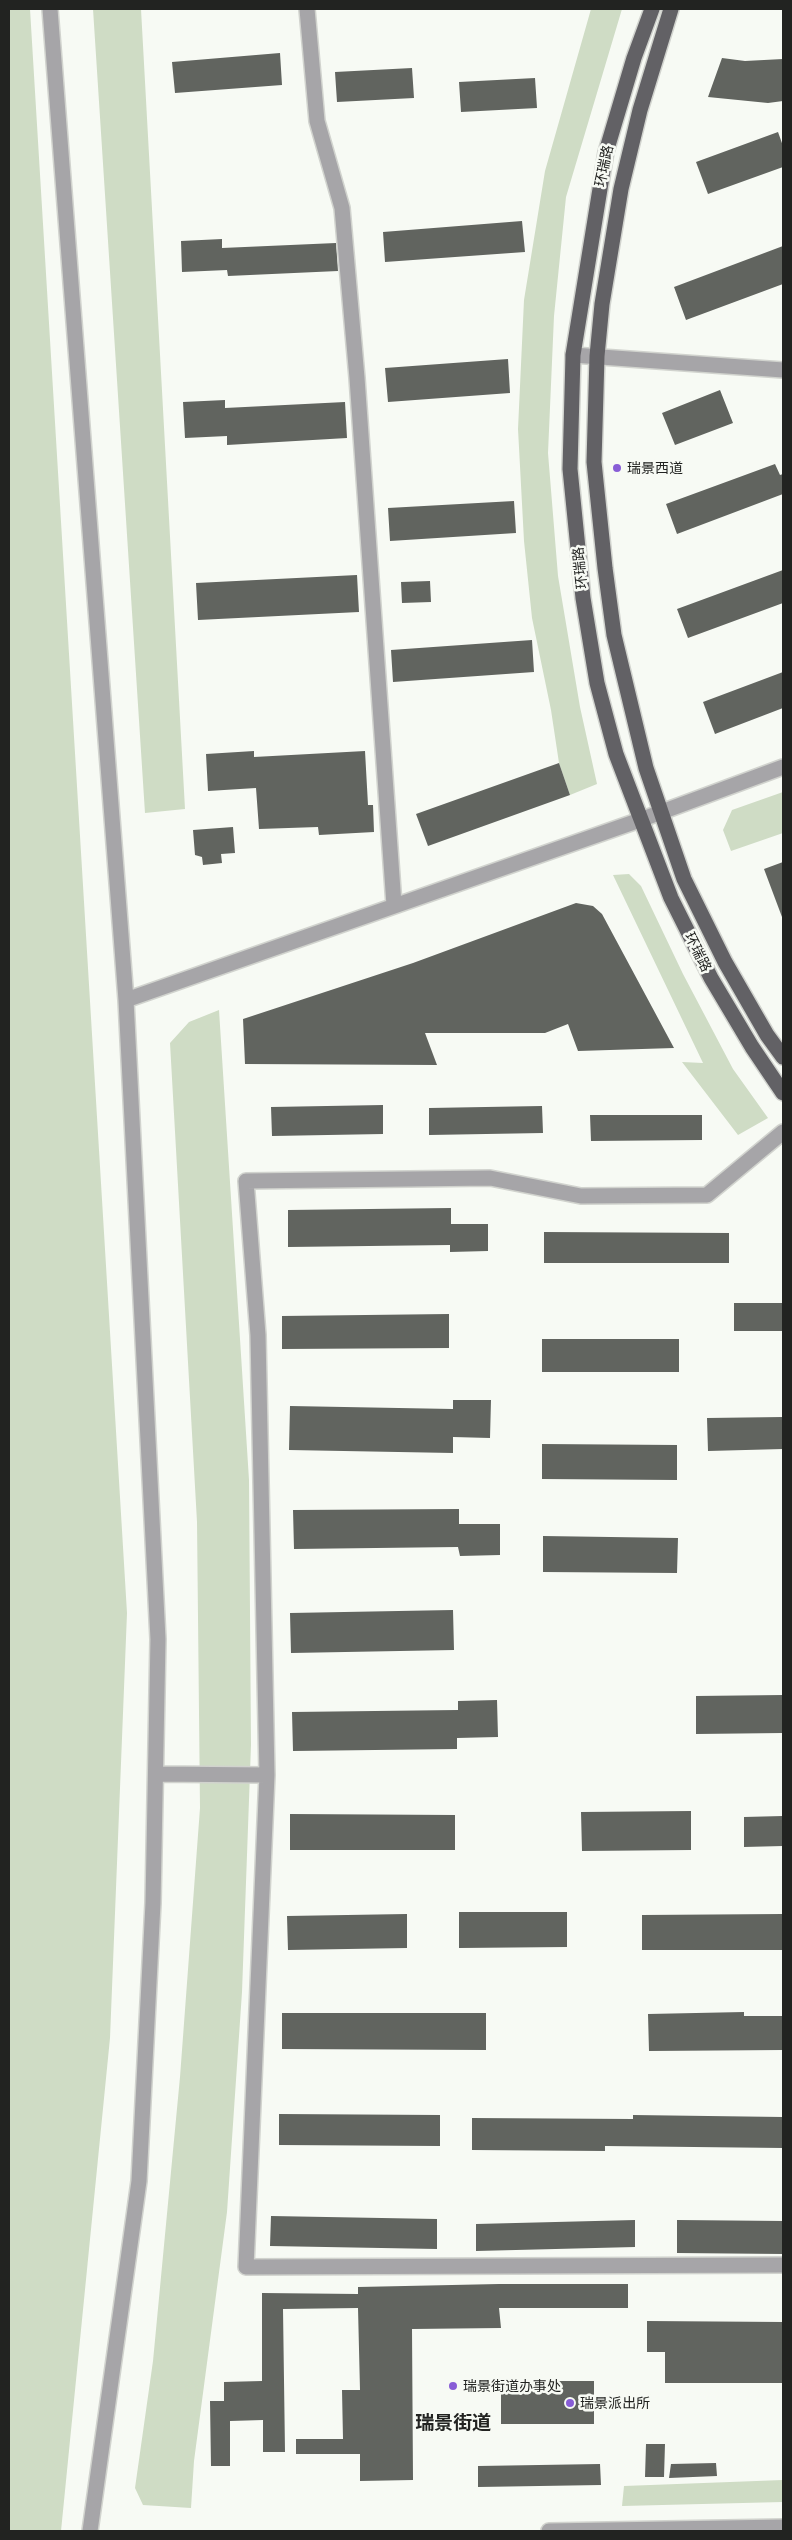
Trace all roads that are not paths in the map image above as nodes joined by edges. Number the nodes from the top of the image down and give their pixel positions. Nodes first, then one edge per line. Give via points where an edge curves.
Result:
1 (50, 9) edge
2 (307, 9) edge
3 (652, 9) edge
4 (671, 9) edge
5 (573, 355) junction
6 (597, 356) junction
7 (783, 370) edge
8 (783, 767) edge
9 (661, 812) junction
10 (640, 820) junction
11 (394, 905) junction
12 (126, 1000) junction
13 (783, 1057) edge
14 (783, 1093) edge
15 (783, 1132) edge
16 (156, 1774) junction
17 (267, 1775) junction
18 (783, 2265) edge
19 (783, 2527) edge
20 (90, 2531) edge
21 (549, 2531) edge

1 - 12 street
2 - 11 street via 317,121 342,208
3 - 5 main road, 环瑞路 via 606,152
4 - 6 main road, 环瑞路 via 640,110 622,189 602,304
5 - 6 street
5 - 10 main road, 环瑞路 via 570,469 583,598 597,683 616,754
6 - 7 street
6 - 9 main road, 环瑞路 via 594,462 604,568 614,635 646,768
8 - 9 street
9 - 10 street
9 - 13 main road, 环瑞路 via 684,879 725,962
10 - 11 street
10 - 14 main road, 环瑞路 via 671,898 711,978
11 - 12 street
12 - 16 street via 158,1639
15 - 17 street via 707,1195 581,1196 490,1178 246,1181 258,1335
16 - 17 street
16 - 20 street via 139,2181
17 - 18 street via 246,2267
19 - 21 street

